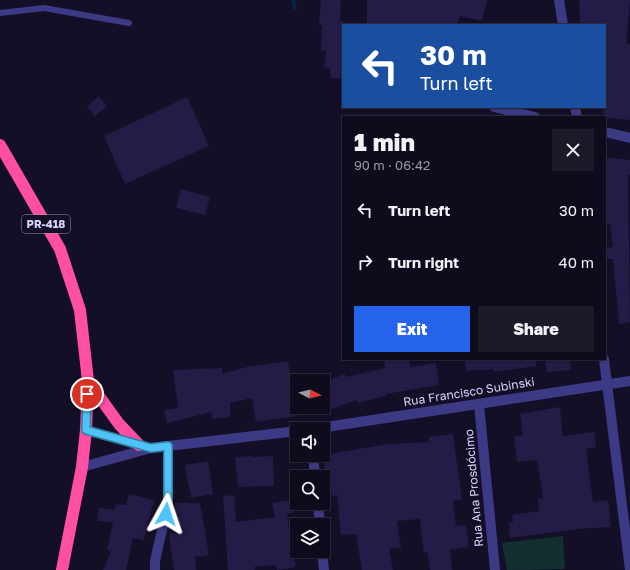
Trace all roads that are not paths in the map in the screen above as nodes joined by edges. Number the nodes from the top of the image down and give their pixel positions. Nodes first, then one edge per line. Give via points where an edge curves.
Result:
1 (560, 0) edge
2 (0, 13) edge
3 (129, 23) dead end
4 (563, 24) edge
5 (498, 108) edge
6 (531, 116) edge
7 (606, 132) edge
8 (630, 138) edge
9 (0, 145) edge
10 (604, 360) edge
11 (88, 381) junction
12 (630, 381) edge
13 (607, 384) junction
14 (479, 404) junction
15 (330, 426) edge
16 (86, 430) junction
17 (290, 432) edge
18 (145, 446) junction
19 (168, 446) junction
20 (82, 468) junction
21 (323, 558) edge
22 (62, 570) edge
23 (155, 570) edge
24 (324, 570) edge
25 (495, 570) edge
26 (630, 570) edge

1 - 4 street
2 - 3 lane via 44,8
5 - 6 street
7 - 8 street
9 - 11 highway, PR-418 via 60,249 80,310
10 - 13 street
11 - 16 highway, PR-418
11 - 18 highway via 119,424
12 - 13 street, Rua Francisco Subinski
13 - 14 street, Rua Francisco Subinski
13 - 26 street
14 - 15 street, Rua Francisco Subinski
14 - 25 street, Rua Ana Prosdócimo
16 - 18 street
16 - 20 highway, PR-418
17 - 19 street
18 - 19 street
18 - 20 street
19 - 23 street via 168,503
20 - 22 highway, PR-418
21 - 24 street

